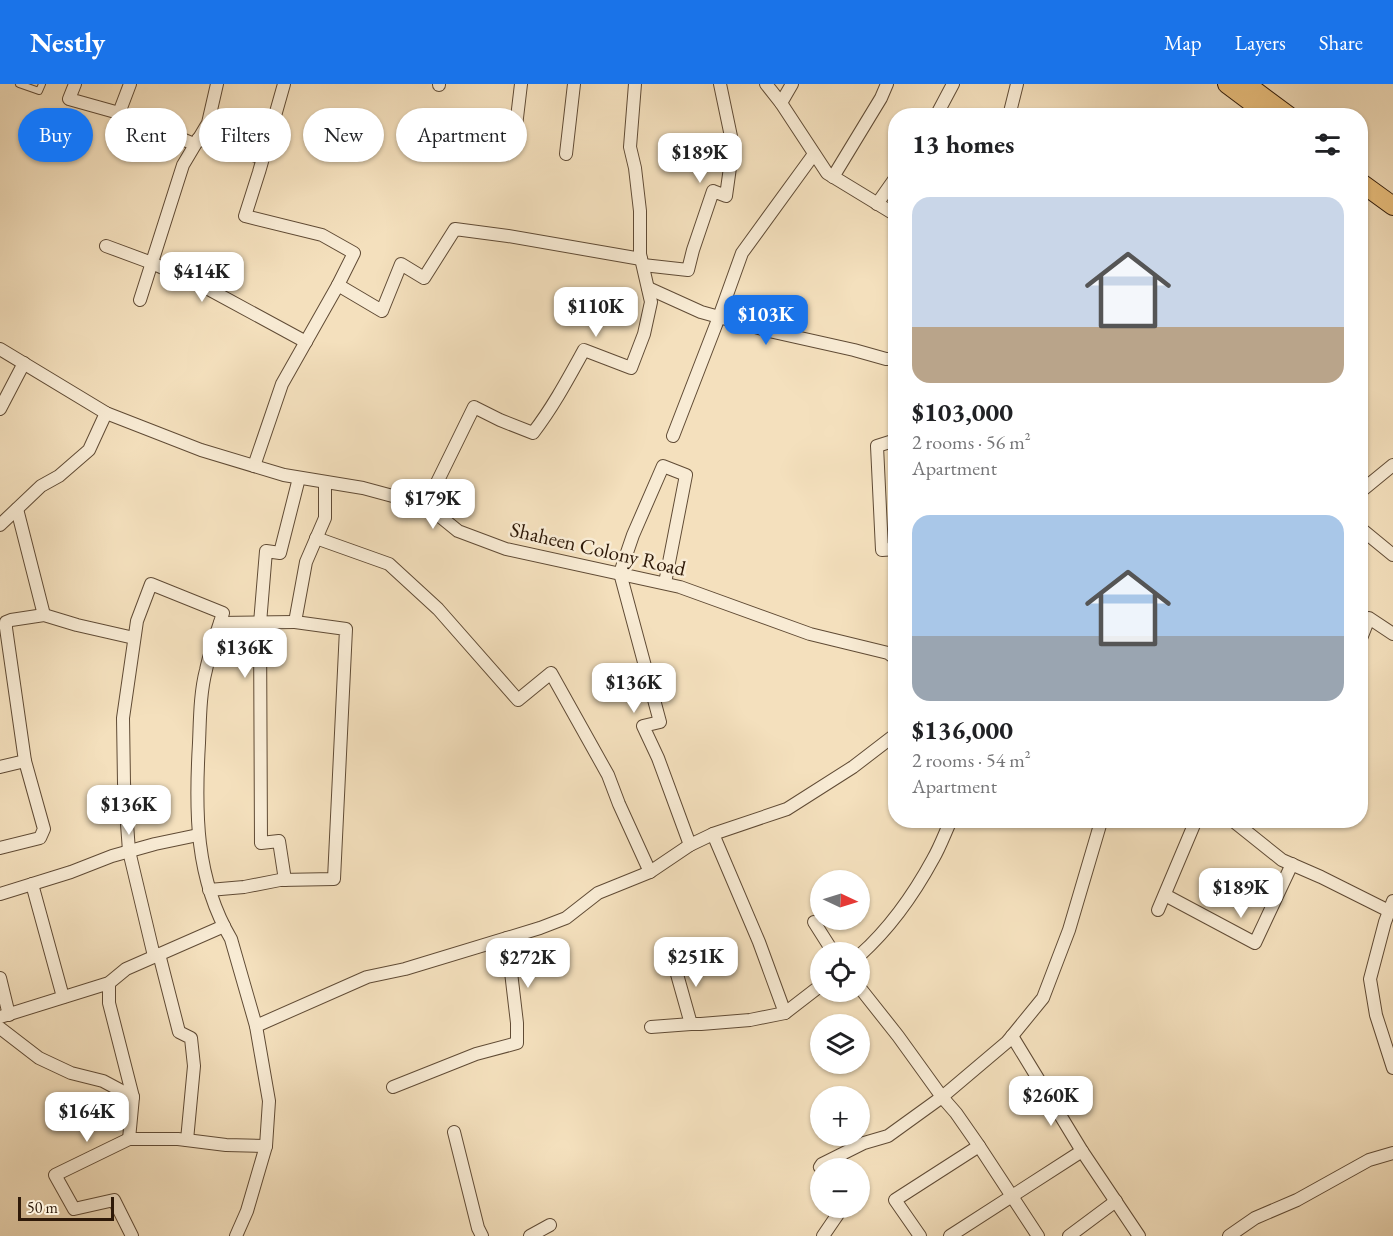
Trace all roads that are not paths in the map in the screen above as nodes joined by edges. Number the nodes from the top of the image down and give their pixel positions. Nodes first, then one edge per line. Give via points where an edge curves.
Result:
1 (19, 84) edge
2 (42, 84) edge
3 (75, 84) edge
4 (130, 84) edge
5 (217, 84) edge
6 (284, 84) edge
7 (521, 84) edge
8 (574, 84) edge
9 (635, 84) edge
10 (720, 84) edge
11 (766, 84) edge
12 (792, 84) edge
13 (886, 84) edge
14 (953, 84) edge
15 (1017, 84) edge
16 (1227, 84) edge
17 (1246, 84) edge
18 (780, 103) junction
19 (121, 108) edge
20 (277, 108) edge
21 (518, 108) edge
22 (940, 108) edge
23 (1011, 108) edge
24 (1254, 108) edge
25 (1278, 108) edge
26 (105, 109) edge
27 (187, 139) edge
28 (196, 142) junction
29 (199, 143) edge
30 (566, 154) dead end
31 (814, 154) junction
32 (262, 162) edge
33 (1368, 175) edge
34 (833, 177) junction
35 (888, 188) edge
36 (1368, 188) edge
37 (1393, 193) edge
38 (877, 204) junction
39 (1393, 206) edge
40 (888, 210) edge
41 (106, 246) dead end
42 (642, 262) junction
43 (152, 263) junction
44 (338, 285) junction
45 (648, 288) junction
46 (140, 300) dead end
47 (719, 317) junction
48 (306, 342) junction
49 (0, 349) edge
50 (888, 359) edge
51 (24, 363) junction
52 (0, 409) edge
53 (106, 412) junction
54 (673, 436) dead end
55 (888, 443) edge
56 (1393, 465) edge
57 (254, 466) junction
58 (299, 478) junction
59 (325, 482) junction
60 (1368, 485) edge
61 (426, 505) junction
62 (17, 509) junction
63 (0, 525) edge
64 (1368, 535) edge
65 (316, 538) junction
66 (888, 550) edge
67 (1393, 555) edge
68 (620, 573) junction
69 (665, 583) junction
70 (44, 615) junction
71 (1368, 621) edge
72 (295, 622) junction
73 (220, 623) junction
74 (260, 623) junction
75 (1393, 634) edge
76 (134, 638) junction
77 (888, 653) edge
78 (888, 740) edge
79 (25, 760) junction
80 (0, 767) edge
81 (947, 828) edge
82 (1099, 828) edge
83 (1193, 828) edge
84 (1242, 828) edge
85 (713, 834) junction
86 (198, 835) junction
87 (690, 845) junction
88 (0, 848) edge
89 (129, 851) junction
90 (1292, 864) junction
91 (650, 872) junction
92 (285, 880) junction
93 (32, 884) junction
94 (209, 890) junction
95 (0, 894) edge
96 (1165, 895) junction
97 (1391, 906) edge
98 (1158, 910) dead end
99 (224, 926) junction
100 (507, 938) junction
101 (870, 945) edge
102 (157, 955) junction
103 (673, 960) dead end
104 (0, 978) edge
105 (110, 983) junction
106 (810, 994) edge
107 (63, 997) junction
108 (870, 1001) edge
109 (785, 1013) junction
110 (4, 1016) edge
111 (691, 1024) junction
112 (256, 1026) junction
113 (651, 1027) dead end
114 (0, 1028) edge
115 (1012, 1036) junction
116 (1393, 1068) edge
117 (393, 1087) dead end
118 (133, 1097) junction
119 (942, 1097) junction
120 (454, 1132) dead end
121 (129, 1139) junction
122 (187, 1140) junction
123 (266, 1146) junction
124 (979, 1146) junction
125 (1082, 1151) junction
126 (1393, 1153) edge
127 (834, 1158) edge
128 (1011, 1196) junction
129 (1116, 1201) junction
130 (835, 1218) edge
131 (549, 1225) dead end
132 (132, 1236) edge
133 (236, 1236) edge
134 (482, 1236) edge
135 (530, 1236) edge
136 (823, 1236) edge
137 (920, 1236) edge
138 (951, 1236) edge
139 (1038, 1236) edge
140 (1069, 1236) edge
141 (1139, 1236) edge
142 (1229, 1236) edge

1 - 2 lane via 39,91
3 - 26 street via 69,99
4 - 19 street
5 - 28 street via 208,123
6 - 20 street
7 - 21 street
8 - 30 street
9 - 42 street via 630,147 640,211
10 - 42 street via 733,146 726,196 714,191 688,270
11 - 18 street
12 - 18 street
13 - 34 street
14 - 22 street
15 - 23 street
16 - 24 main road
17 - 25 main road
18 - 31 street
27 - 28 street
28 - 29 street
28 - 43 street via 183,165
31 - 34 street
31 - 47 street via 742,253
32 - 44 street via 245,216 322,235 354,253
33 - 37 main road
34 - 38 street
35 - 38 street
36 - 39 main road
38 - 40 street
41 - 43 street
42 - 44 street via 455,228 424,278 401,264 382,311
42 - 45 street
43 - 46 street
43 - 48 street
44 - 48 street
45 - 47 street
45 - 61 street via 651,302 631,368 584,350 547,416 533,433 474,407
47 - 50 street
47 - 54 street
48 - 57 street via 282,384
49 - 51 street, Shaheen Colony Road
51 - 52 street
51 - 53 street, Shaheen Colony Road
53 - 57 street, Shaheen Colony Road via 201,450
53 - 62 street via 89,450 59,476 40,486
55 - 66 street via 877,446 882,550
56 - 60 street
57 - 58 street, Shaheen Colony Road
58 - 59 street, Shaheen Colony Road
58 - 74 street via 280,553 266,551
59 - 61 street, Shaheen Colony Road
59 - 65 street via 325,518
61 - 68 street, Shaheen Colony Road via 458,531 506,549
62 - 63 street
62 - 70 street
64 - 67 street
65 - 72 street via 306,562
65 - 91 street via 389,564 438,609 518,700 551,673 608,775
68 - 69 street, Shaheen Colony Road
68 - 69 street via 663,466 686,475
68 - 87 street via 660,722 643,726
69 - 77 street, Shaheen Colony Road via 810,634
70 - 76 street
70 - 79 street via 6,622
71 - 75 street
72 - 74 street
72 - 92 street via 346,629 334,879
73 - 74 street
73 - 76 street via 223,613 151,584
73 - 86 street via 205,671 200,717
74 - 92 street via 261,843 279,841
76 - 89 street via 123,718
78 - 85 street via 787,809
79 - 80 street
79 - 88 street via 44,829 40,838
81 - 101 street via 906,902
82 - 115 street via 1069,930 1043,998
83 - 96 street
84 - 90 street
85 - 87 street
85 - 109 street
86 - 89 street
86 - 94 street
87 - 91 street
89 - 93 street
89 - 102 street
90 - 96 street via 1255,943
90 - 97 street
91 - 100 street via 598,893 566,918
92 - 94 street
93 - 95 street
93 - 107 street
94 - 99 street
96 - 98 street
97 - 116 street via 1370,979 1376,1015
99 - 102 street
99 - 112 street
100 - 112 street via 367,977
100 - 117 street via 517,1043 476,1054
102 - 105 street via 126,969
102 - 122 street via 179,1032 191,1038 194,1066
103 - 111 street
104 - 110 street
105 - 107 street
105 - 118 street via 109,1003
106 - 109 street
107 - 110 street
108 - 119 street
109 - 111 street
111 - 113 street
112 - 123 street via 269,1101
114 - 118 street via 39,1058 71,1073 103,1081
115 - 119 street
115 - 125 street
118 - 121 street
119 - 124 street
119 - 127 street via 888,1136
120 - 134 street
121 - 122 street
121 - 132 street via 55,1175 74,1209 114,1200
122 - 123 street
123 - 133 street
124 - 128 street
124 - 137 street via 895,1200
125 - 128 street
125 - 129 street
126 - 142 street via 1369,1160
128 - 138 street
128 - 139 street
129 - 140 street
129 - 141 street
130 - 136 street
131 - 135 street

